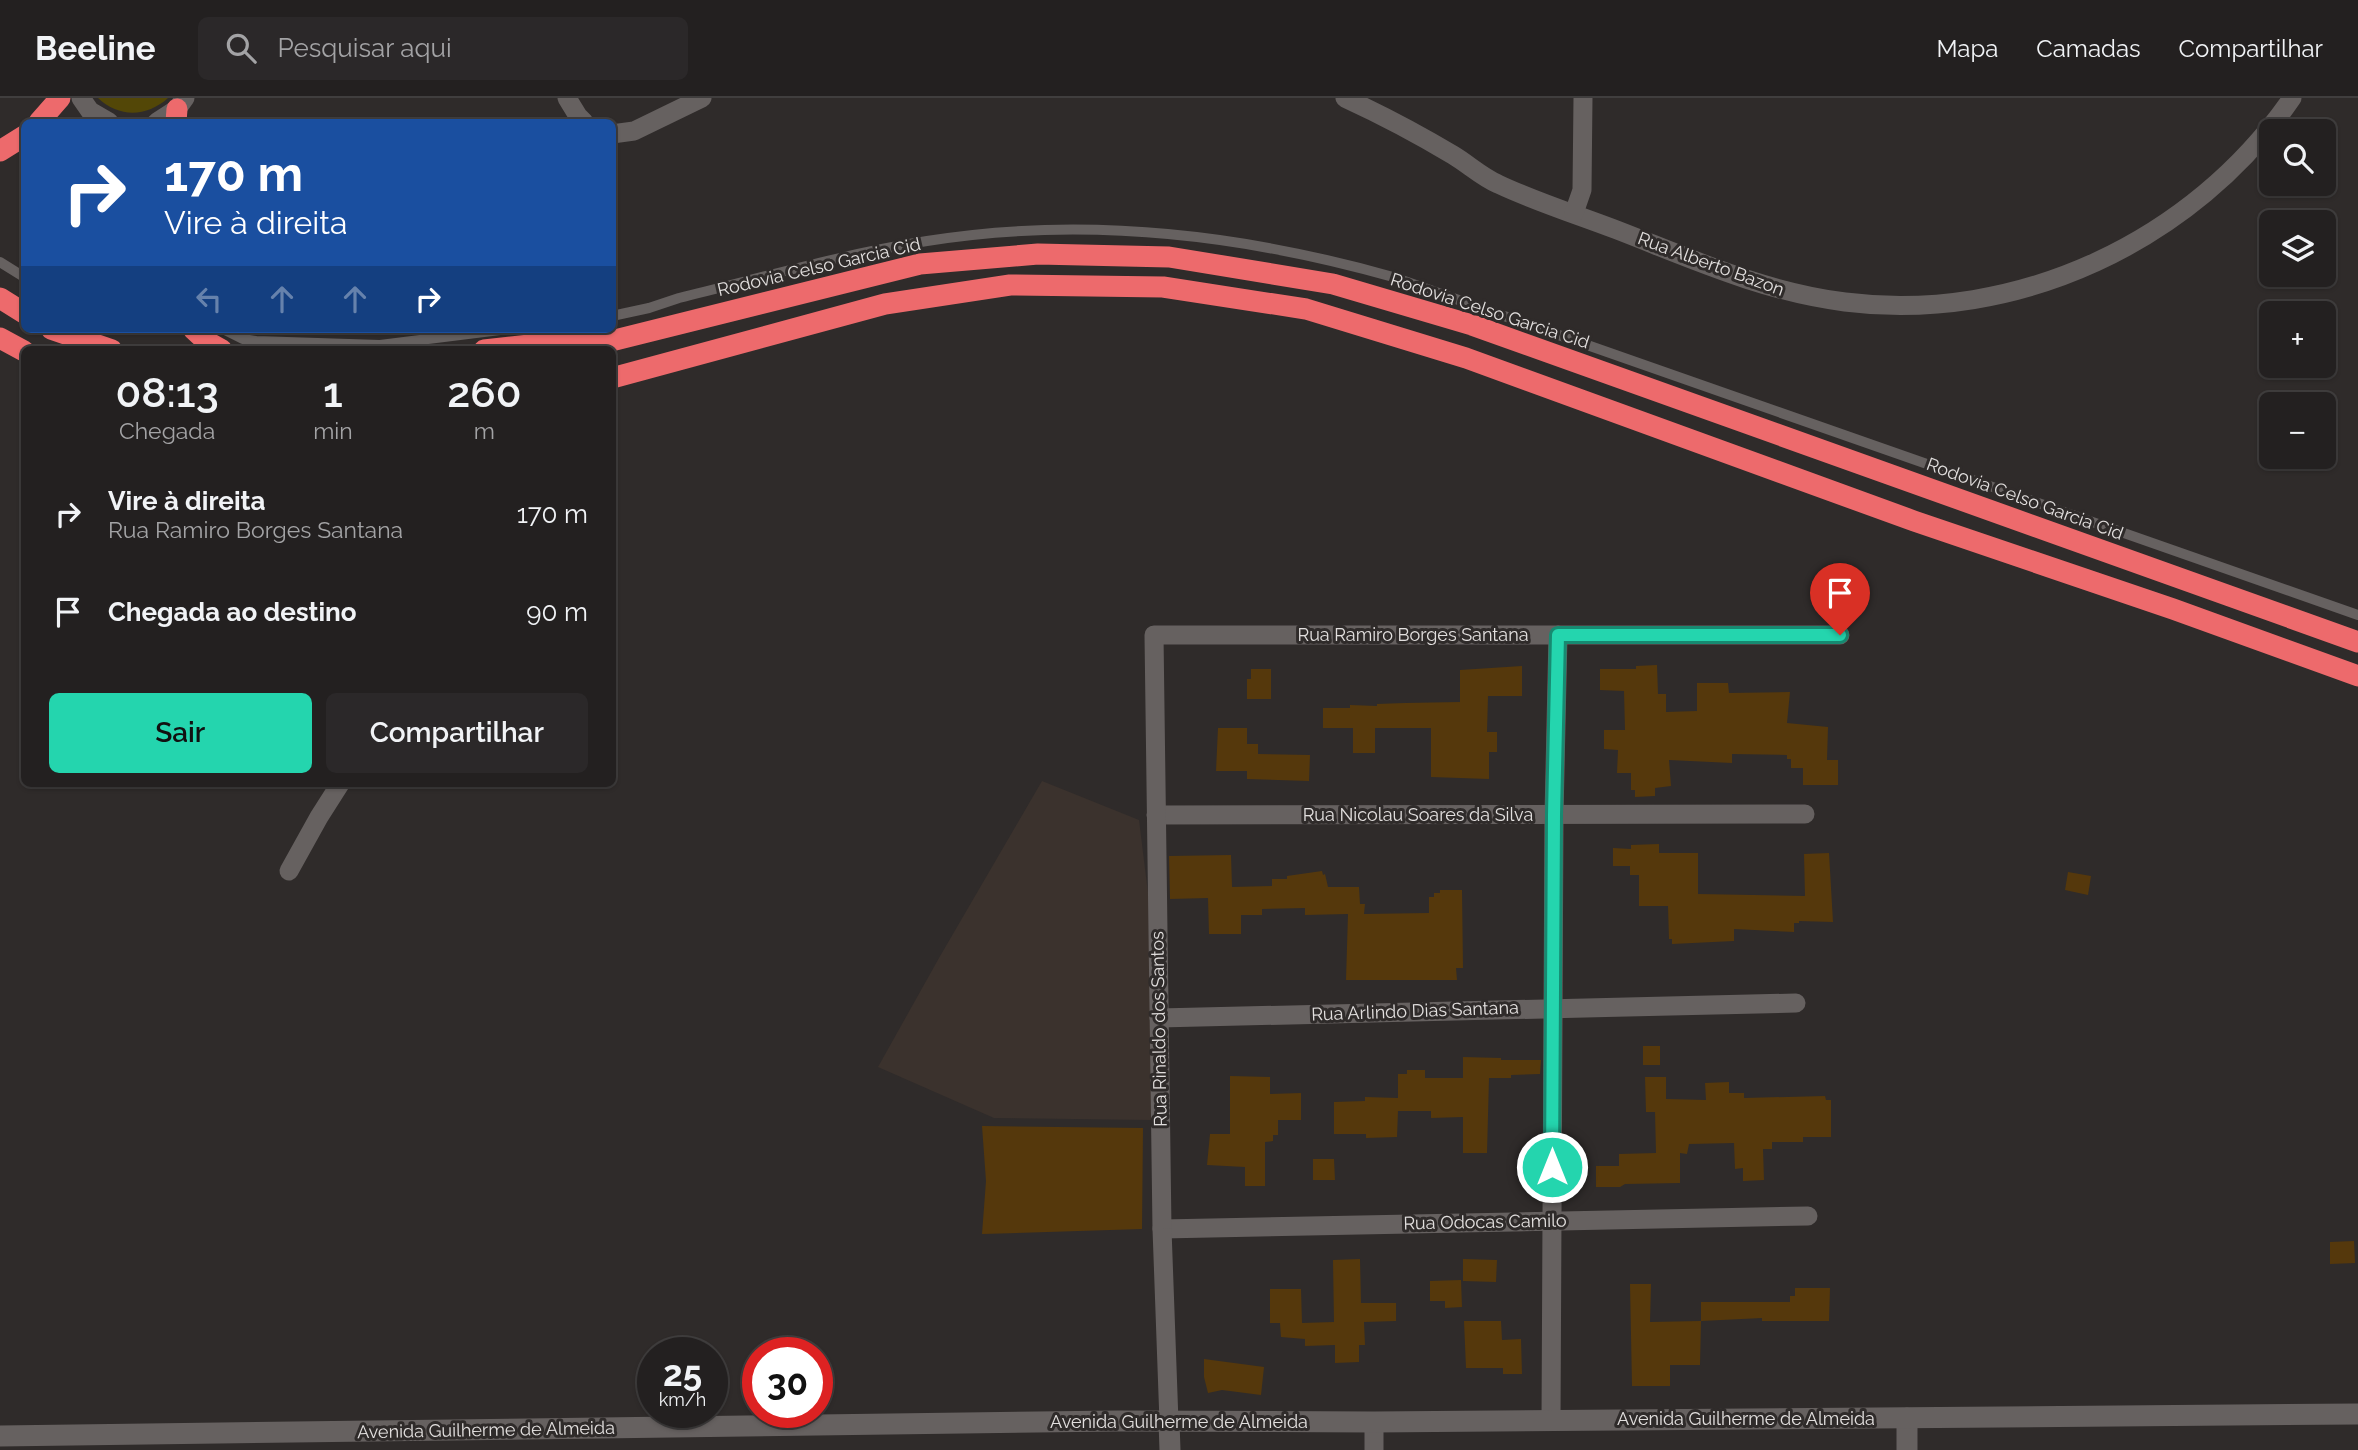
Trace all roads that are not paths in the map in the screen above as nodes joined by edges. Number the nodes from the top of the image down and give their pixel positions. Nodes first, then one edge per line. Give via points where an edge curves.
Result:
1 (61, 98) edge
2 (81, 98) edge
3 (567, 98) edge
4 (702, 98) edge
5 (1345, 98) edge
6 (1583, 98) edge
7 (2292, 98) edge
8 (1367, 103) edge
9 (179, 110) edge
10 (42, 119) edge
11 (104, 119) edge
12 (162, 119) edge
13 (581, 119) edge
14 (616, 133) edge
15 (21, 138) edge
16 (0, 151) edge
17 (1574, 213) junction
18 (0, 262) edge
19 (21, 275) edge
20 (0, 298) edge
21 (21, 311) edge
22 (616, 315) edge
23 (653, 331) junction
24 (63, 333) edge
25 (197, 333) edge
26 (231, 333) edge
27 (476, 333) edge
28 (0, 338) edge
29 (100, 346) edge
30 (215, 346) edge
31 (520, 346) edge
32 (591, 346) edge
33 (21, 349) edge
34 (616, 377) edge
35 (2358, 615) edge
36 (1154, 635) joint
37 (1558, 635) junction
38 (1840, 635) dead end
39 (2358, 642) edge
40 (2358, 676) edge
41 (338, 787) edge
42 (1805, 814) dead end
43 (1156, 815) junction
44 (1554, 815) junction
45 (289, 871) dead end
46 (1796, 1003) dead end
47 (1553, 1007) junction
48 (1159, 1018) junction
49 (1808, 1216) dead end
50 (1552, 1220) junction
51 (1162, 1229) junction
52 (2358, 1413) edge
53 (1907, 1418) junction
54 (1551, 1421) junction
55 (1169, 1422) junction
56 (1374, 1422) junction
57 (0, 1436) edge
58 (1170, 1450) edge
59 (1374, 1450) edge
60 (1908, 1450) edge

1 - 10 highway
2 - 11 street
3 - 13 street
4 - 14 street via 634,131
5 - 8 street, Rua Alberto Bazon
6 - 17 street via 1582,190
7 - 17 street, Rua Alberto Bazon via 2229,172 2144,237 2036,286 1961,302 1885,305 1809,297 1735,276
8 - 17 street, Rua Alberto Bazon via 1496,183
9 - 12 street
15 - 16 highway
18 - 19 lane
20 - 21 highway
22 - 35 lane via 874,250 984,234 1158,232 1277,248 1392,277
23 - 31 highway
23 - 32 highway, Rodovia Celso Garcia Cid
23 - 39 highway, Rodovia Celso Garcia Cid via 920,264 1038,254 1169,257 1333,284 1484,330
24 - 29 highway
25 - 30 highway
26 - 27 lane via 256,341 380,345
28 - 33 highway
34 - 40 highway via 885,304 1010,285 1163,287 1306,309 1466,358 1914,522
36 - 37 street, Rua Ramiro Borges Santana
36 - 43 street, Rua Rinaldo dos Santos
37 - 38 street, Rua Ramiro Borges Santana
37 - 44 street
41 - 45 street
42 - 44 street, Rua Nicolau Soares da Silva
43 - 44 street, Rua Nicolau Soares da Silva
43 - 48 street, Rua Rinaldo dos Santos
44 - 47 street
46 - 47 street, Rua Arlindo Dias Santana
47 - 48 street, Rua Arlindo Dias Santana
47 - 50 street
48 - 51 street, Rua Rinaldo dos Santos
49 - 50 street, Rua Odocas Camilo
50 - 51 street, Rua Odocas Camilo
50 - 54 street
51 - 55 street, Rua Rinaldo dos Santos
52 - 53 street, Avenida Guilherme de Almeida
53 - 54 street, Avenida Guilherme de Almeida
53 - 60 street
54 - 56 street, Avenida Guilherme de Almeida
55 - 56 street, Avenida Guilherme de Almeida
55 - 57 street, Avenida Guilherme de Almeida
55 - 58 street
56 - 59 street

